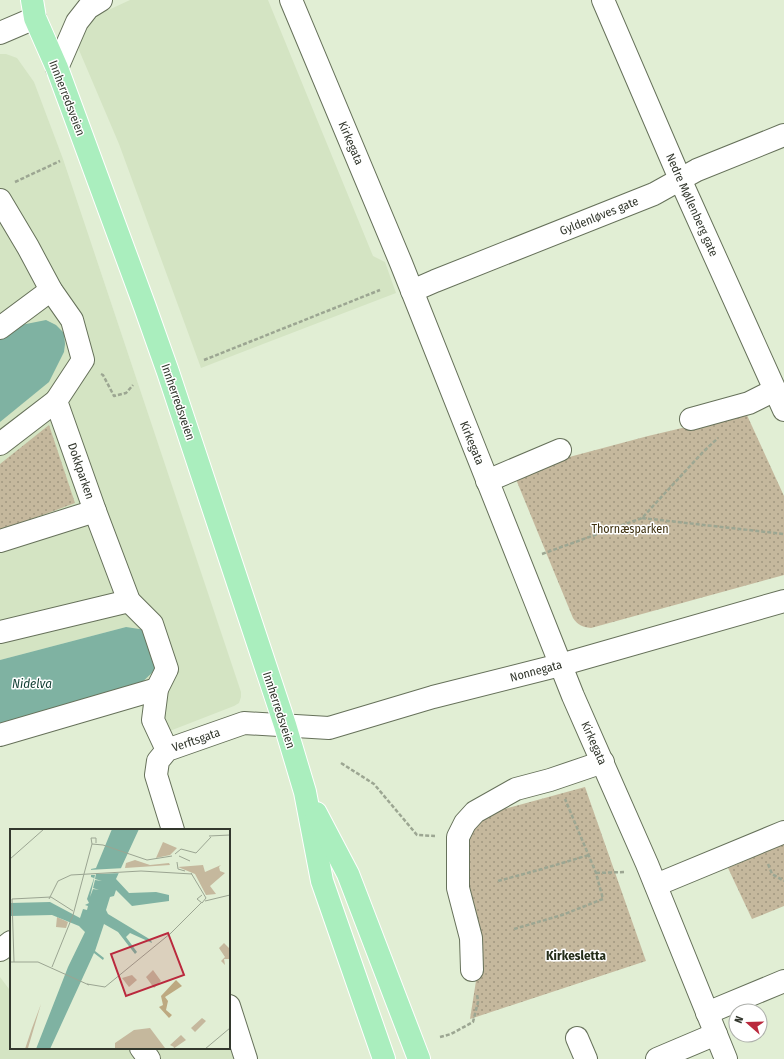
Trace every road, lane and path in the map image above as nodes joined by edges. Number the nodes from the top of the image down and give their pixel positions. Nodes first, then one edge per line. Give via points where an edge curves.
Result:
1 (20, 0) edge
2 (101, 0) edge
3 (291, 0) edge
4 (603, 0) edge
5 (33, 9) edge
6 (0, 33) edge
7 (57, 68) junction
8 (784, 135) edge
9 (60, 161) dead end
10 (680, 179) junction
11 (13, 183) dead end
12 (0, 200) edge
13 (51, 290) junction
14 (380, 290) dead end
15 (412, 292) junction
16 (0, 328) edge
17 (204, 360) dead end
18 (133, 384) dead end
19 (775, 390) junction
20 (114, 396) dead end
21 (56, 401) junction
22 (784, 410) edge
23 (691, 419) dead end
24 (723, 436) dead end
25 (0, 444) edge
26 (560, 450) dead end
27 (487, 480) junction
28 (95, 511) junction
29 (642, 518) junction
30 (784, 534) edge
31 (0, 541) edge
32 (542, 555) dead end
33 (129, 601) junction
34 (784, 601) edge
35 (0, 632) edge
36 (560, 665) junction
37 (157, 689) junction
38 (285, 725) junction
39 (0, 735) edge
40 (167, 750) junction
41 (603, 762) junction
42 (341, 763) dead end
43 (550, 780) junction
44 (306, 792) junction
45 (173, 829) edge
46 (784, 833) edge
47 (458, 837) junction
48 (589, 854) junction
49 (498, 881) dead end
50 (656, 885) junction
51 (514, 929) dead end
52 (10, 943) edge
53 (0, 950) edge
54 (472, 970) dead end
55 (784, 981) edge
56 (478, 1002) dead end
57 (230, 1009) edge
58 (707, 1013) junction
59 (716, 1034) junction
60 (440, 1037) dead end
61 (576, 1038) dead end
62 (142, 1049) edge
63 (149, 1059) edge
64 (246, 1059) edge
65 (384, 1059) edge
66 (419, 1059) edge
67 (586, 1059) edge
68 (657, 1059) edge
69 (726, 1059) edge

1 - 5 main road, Innherredsveien
2 - 7 street via 88,8 77,22
3 - 15 street, Kirkegata
4 - 10 street, Nedre Møllenberg gate
5 - 6 street
5 - 7 main road, Innherredsveien
7 - 38 main road, Innherredsveien via 168,372
8 - 10 street, Gyldenløves gate
9 - 11 path
10 - 15 street, Gyldenløves gate via 654,194
10 - 19 street, Nedre Møllenberg gate
12 - 13 street
13 - 16 street
13 - 21 street via 72,320 83,360
14 - 17 path
15 - 27 street, Kirkegata
18 - 20 path via 126,393
19 - 22 street, Nedre Møllenberg gate
19 - 23 street via 749,403
21 - 25 street
21 - 28 street, Dokkparken
24 - 29 path via 703,452
26 - 27 street
27 - 36 street, Kirkegata
28 - 31 street
28 - 33 street, Dokkparken
29 - 30 path
29 - 32 path
33 - 35 street
33 - 37 street, Dokkparken via 152,624 167,669
34 - 36 street, Nonnegata
36 - 38 street, Nonnegata via 433,697 329,728
36 - 41 street, Kirkegata
37 - 39 street
37 - 40 street, Dokkparken via 153,720
38 - 40 street, Verftsgata via 244,723
38 - 44 main road, Innherredsveien
40 - 45 street, Verftsgata via 158,761 156,775
41 - 43 street
41 - 50 street, Kirkegata
42 - 47 path via 374,784 417,835
43 - 47 street via 516,789 475,812 465,823
43 - 48 path via 564,797
44 - 65 main road, Innherredsveien via 322,881
44 - 66 main road, Innherredsveien via 348,874
46 - 50 street
47 - 54 street via 458,888 470,938
48 - 49 path
48 - 51 path via 603,899
50 - 58 street, Kirkegata
52 - 53 street
55 - 58 street
56 - 60 path via 473,1022
57 - 64 street
58 - 59 street, Kirkegata
59 - 68 street
59 - 69 street, Kirkegata
61 - 67 street
62 - 63 street

